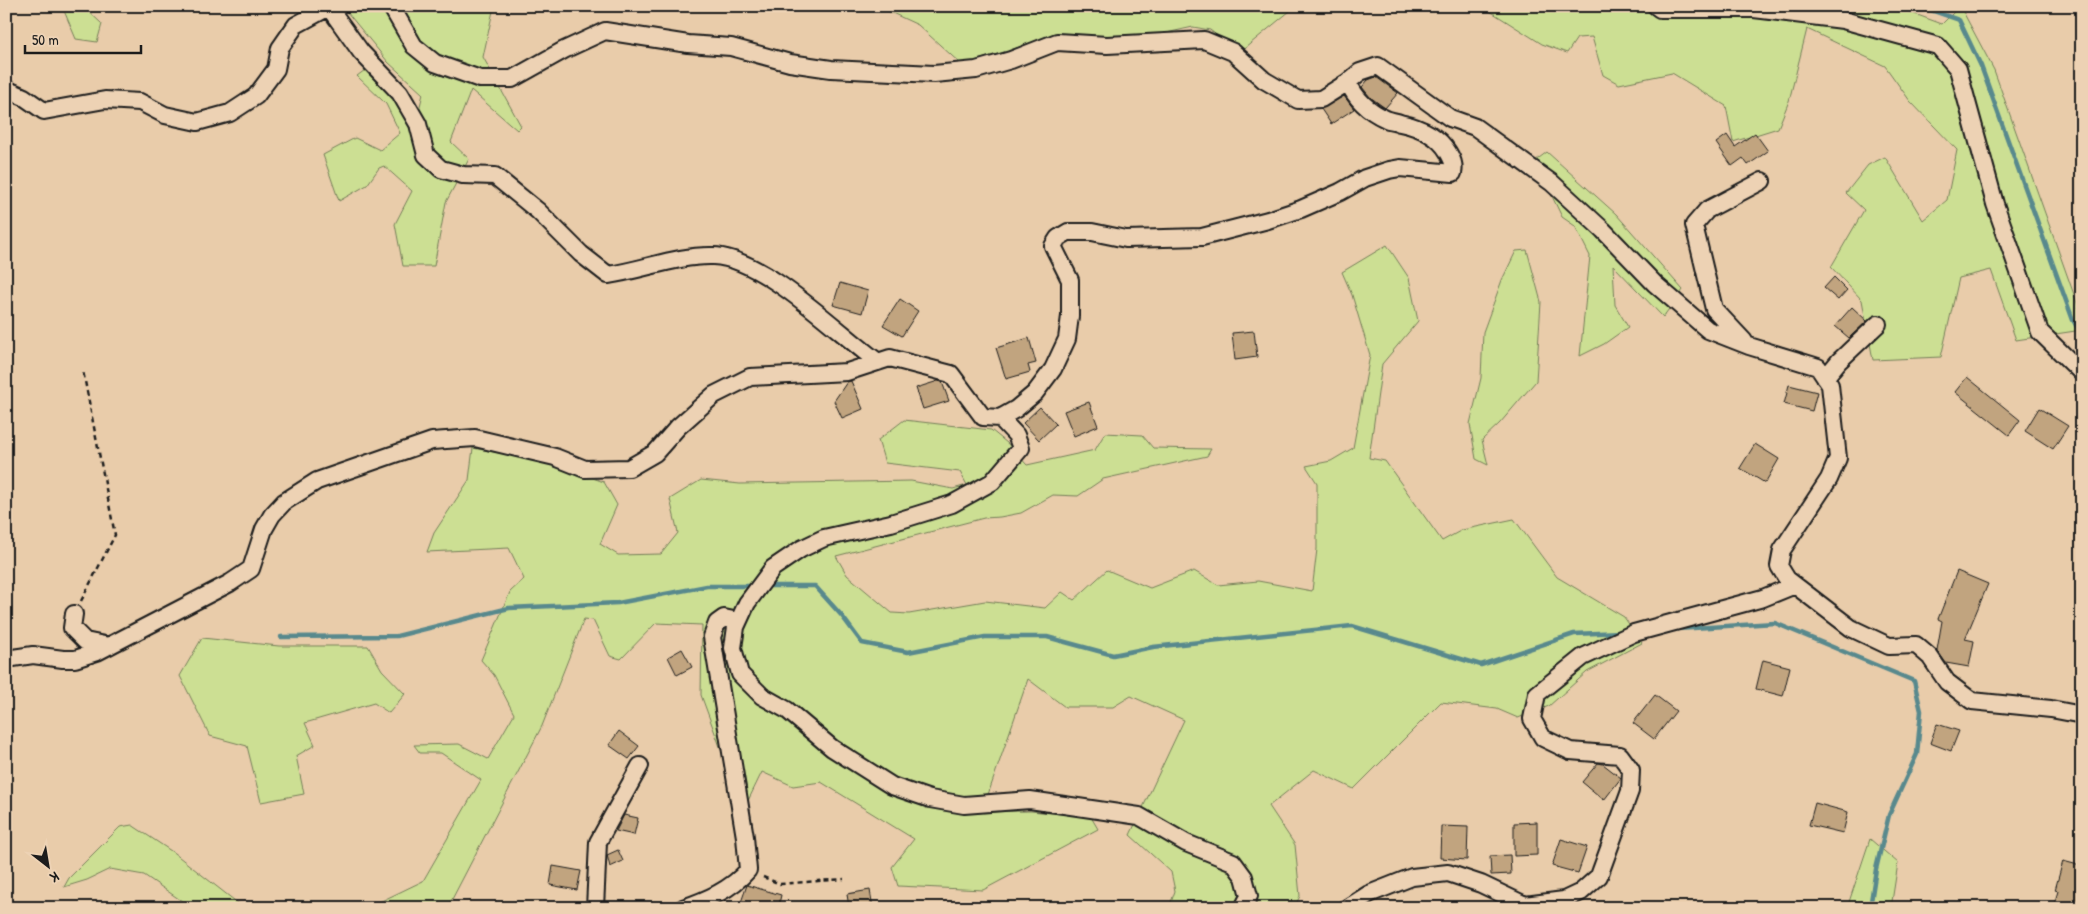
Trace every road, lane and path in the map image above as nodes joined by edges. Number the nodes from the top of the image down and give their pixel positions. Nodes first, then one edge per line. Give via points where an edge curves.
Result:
1 (391, 6) edge
2 (1656, 6) edge
3 (328, 7) edge
4 (1348, 82) junction
5 (6, 89) edge
6 (1762, 181) dead end
7 (1878, 324) dead end
8 (1748, 346) junction
9 (878, 362) junction
10 (83, 371) dead end
11 (2082, 373) edge
12 (1825, 378) junction
13 (1000, 418) junction
14 (1795, 586) junction
15 (74, 614) joint
16 (738, 621) junction
17 (109, 646) junction
18 (6, 659) edge
19 (2082, 716) edge
20 (640, 766) dead end
21 (748, 870) junction
22 (844, 879) dead end
23 (595, 908) edge
24 (683, 908) edge
25 (1243, 908) edge
26 (1347, 908) edge

1 - 4 street via 414,46 435,63 480,79 512,79 605,31 731,47 790,63 831,69 934,74 976,70 1057,42 1107,45 1204,40 1233,52 1264,80 1298,100 1321,99
2 - 11 street via 1660,9 1754,9 1843,20 1938,46 1958,69 1995,204 2040,332
3 - 5 street via 296,25 280,48 276,69 256,96 230,113 197,122 165,115 140,102 105,100 44,111
3 - 9 street via 361,52 400,93 418,124 426,155 441,169 463,175 495,176 608,275 673,260 715,256 747,265 809,304
4 - 8 street via 1360,72 1378,66 1450,118 1476,127 1552,184 1603,230 1654,284 1708,330
4 - 13 street via 1354,96 1368,109 1387,120 1433,135 1444,144 1452,159 1453,173 1400,168 1389,170 1301,209 1202,237 1126,239 1092,232 1068,232 1053,246 1070,280 1067,339 1053,369 1035,393
6 - 8 street via 1707,210 1694,225 1714,309
7 - 12 street
8 - 12 street via 1818,367
9 - 13 street via 890,358 951,374 983,417
9 - 17 street via 847,372 750,377 714,394 655,453 630,468 586,469 555,456 476,438 432,441 317,482 284,502 272,515 251,569
10 - 15 path via 115,535
12 - 14 street via 1830,385 1838,458 1829,479 1782,550 1779,566 1786,579
13 - 16 street via 1016,435 1021,448 992,482 952,504 891,523 824,538 801,549 773,568 759,584
14 - 19 street via 1851,628 1889,646 1916,645 1930,657 1947,682 1972,702 2051,709
14 - 26 street via 1634,633 1582,657 1537,694 1532,719 1543,738 1570,750 1620,755 1631,770 1630,791 1599,876 1581,892 1564,900 1525,905 1481,884 1448,873 1412,877 1369,894
15 - 17 street via 72,628 85,641
16 - 21 street via 724,618 717,623 712,637
16 - 25 street via 733,648 740,674 762,696 788,710 832,748 892,786 930,799 964,805 1030,800 1139,816 1186,843 1233,862 1244,877 1250,896
17 - 18 street via 75,659 33,655
20 - 23 street via 598,842
21 - 22 path via 780,884
21 - 24 street via 739,880 706,900

